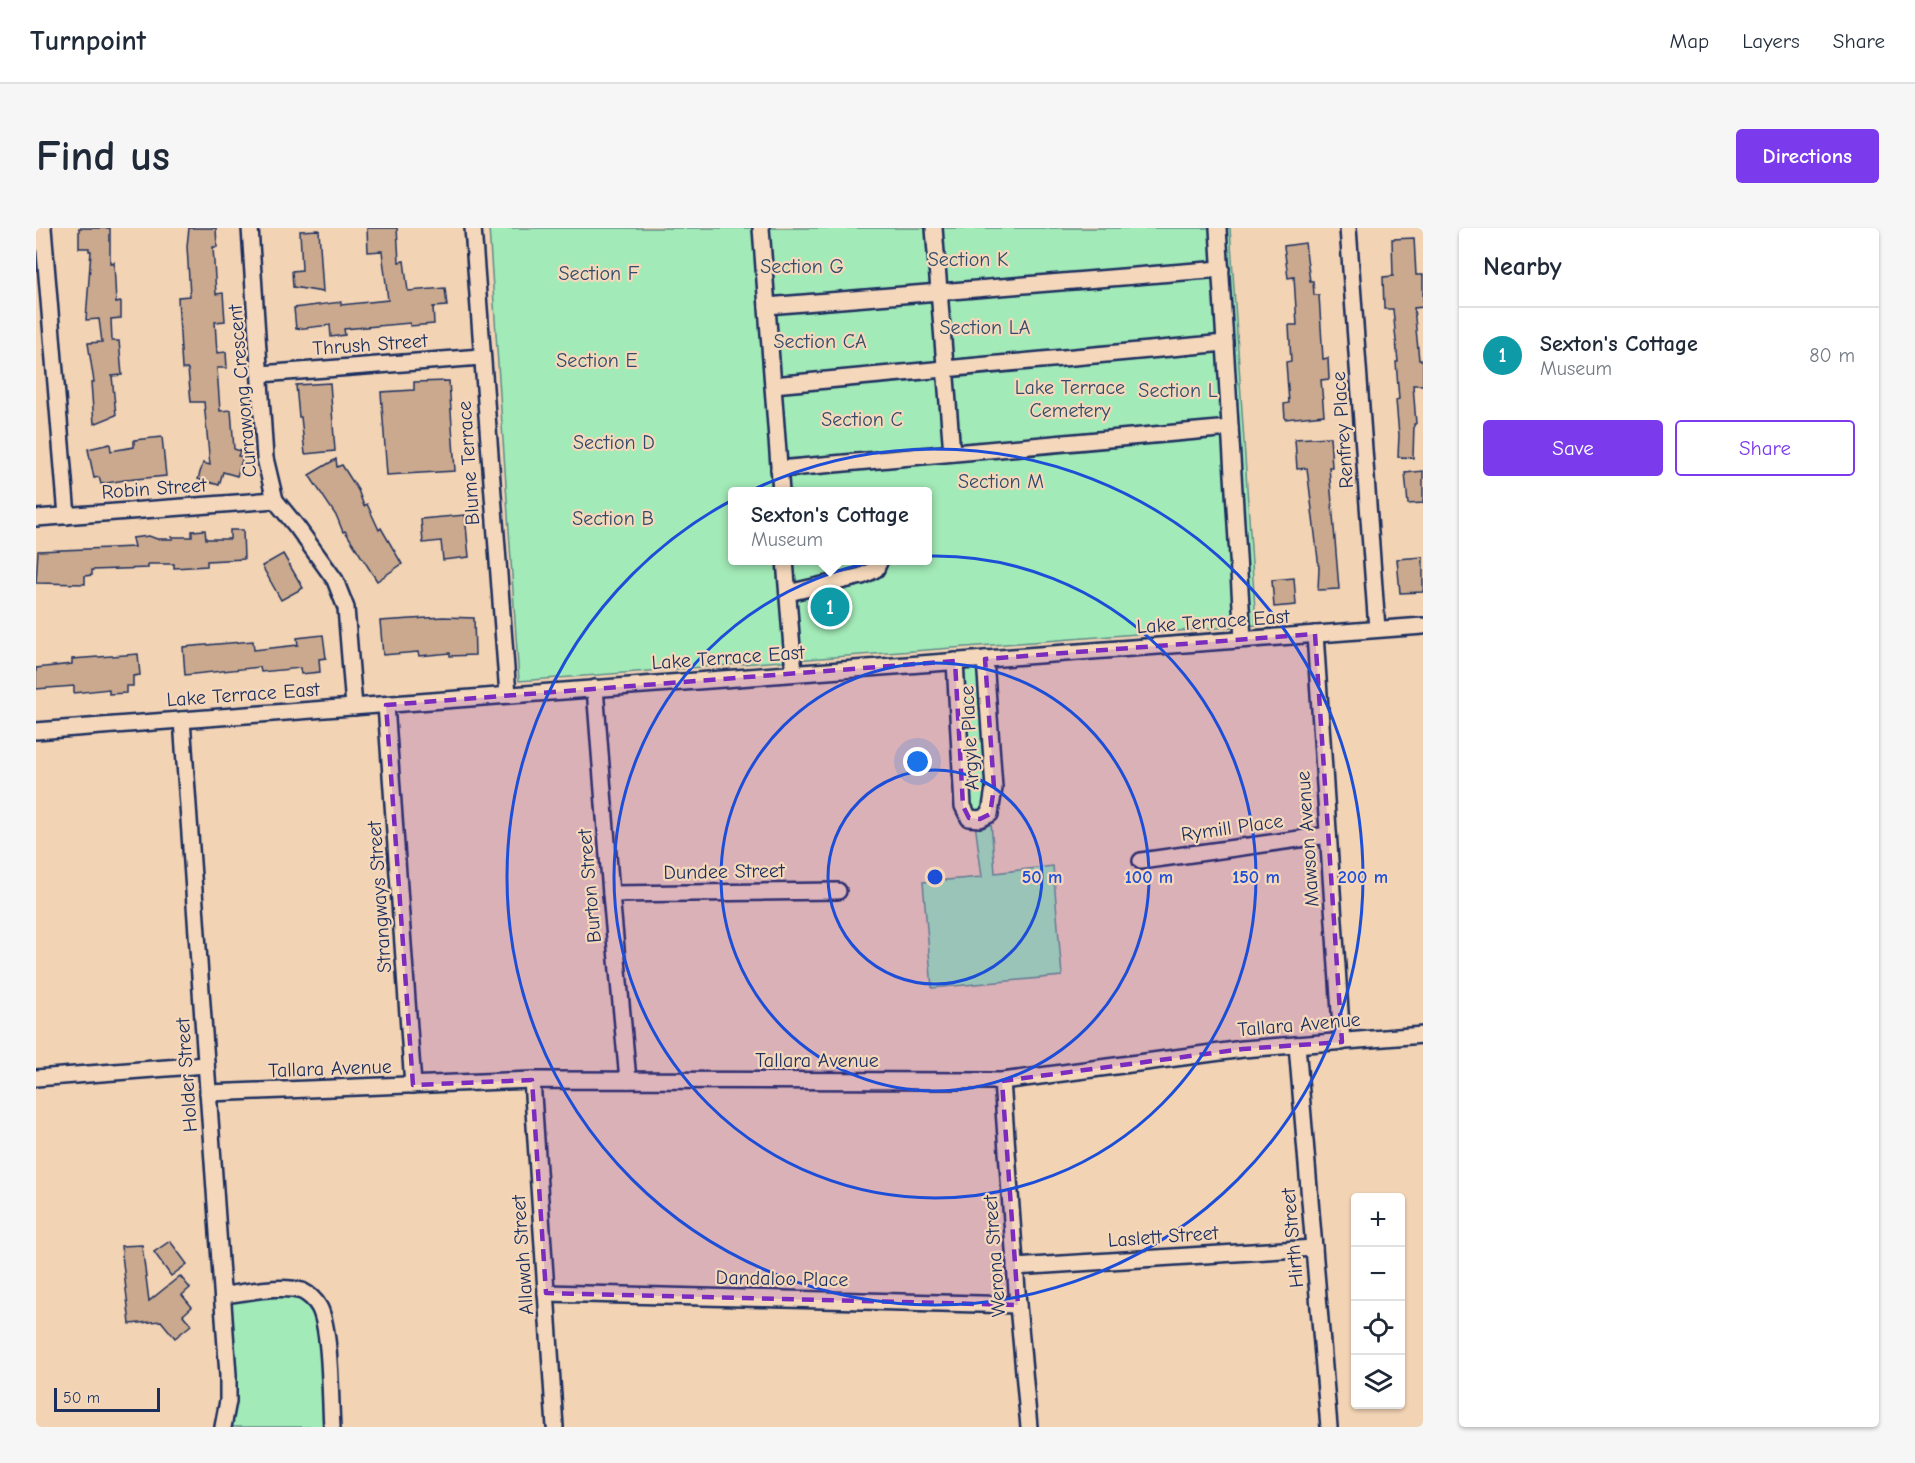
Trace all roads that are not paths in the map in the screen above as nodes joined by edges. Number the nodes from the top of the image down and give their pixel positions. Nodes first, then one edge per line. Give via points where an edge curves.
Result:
1 (43, 228) edge
2 (250, 228) edge
3 (473, 228) edge
4 (761, 228) edge
5 (934, 228) edge
6 (1218, 228) edge
7 (1348, 228) edge
8 (1221, 269) junction
9 (939, 292) junction
10 (767, 306) junction
11 (43, 313) edge
12 (1225, 343) junction
13 (481, 357) junction
14 (944, 369) junction
15 (261, 374) junction
16 (773, 385) junction
17 (1230, 428) junction
18 (952, 453) junction
19 (779, 469) junction
20 (781, 487) edge
21 (275, 500) junction
22 (67, 516) junction
23 (36, 518) edge
24 (785, 565) edge
25 (878, 565) edge
26 (788, 593) junction
27 (1423, 626) edge
28 (1377, 629) junction
29 (1315, 634) junction
30 (1243, 639) junction
31 (985, 659) junction
32 (955, 661) junction
33 (794, 673) junction
34 (595, 688) junction
35 (508, 695) junction
36 (386, 705) junction
37 (354, 707) junction
38 (182, 720) junction
39 (36, 731) edge
40 (1328, 835) junction
41 (1141, 861) dead end
42 (838, 891) dead end
43 (611, 894) junction
44 (1423, 1035) edge
45 (1342, 1042) junction
46 (1297, 1046) junction
47 (206, 1065) junction
48 (36, 1078) edge
49 (532, 1080) junction
50 (628, 1080) junction
51 (1002, 1081) junction
52 (413, 1086) junction
53 (208, 1093) junction
54 (1314, 1248) junction
55 (1015, 1267) junction
56 (546, 1293) junction
57 (222, 1295) junction
58 (1018, 1305) junction
59 (224, 1427) edge
60 (332, 1427) edge
61 (555, 1427) edge
62 (1029, 1427) edge
63 (1329, 1427) edge

1 - 11 street
2 - 15 street, Currawong Crescent
3 - 13 street, Blume Terrace
4 - 10 street
5 - 9 street
6 - 8 street
7 - 28 street, Renfrey Place
8 - 9 street
8 - 12 street
9 - 10 street
9 - 14 street
10 - 16 street
11 - 22 street
12 - 14 street
12 - 17 street
13 - 15 street, Thrush Street
13 - 35 street, Blume Terrace
14 - 16 street
14 - 18 street
15 - 21 street, Currawong Crescent via 265,458
16 - 19 street
17 - 18 street
17 - 30 street
18 - 19 street
19 - 20 street
21 - 22 street, Robin Street
21 - 37 street, Currawong Crescent via 341,593 346,608
22 - 23 street, Robin Street
24 - 26 street
25 - 26 street via 862,576
26 - 33 street
27 - 28 street, Lake Terrace East
28 - 29 street, Lake Terrace East
29 - 30 street, Lake Terrace East
29 - 40 street, Mawson Avenue
30 - 31 street, Lake Terrace East
31 - 32 street, Lake Terrace East
31 - 32 street, Argyle Place via 994,788 990,814 980,819 969,818 963,806
32 - 33 street, Lake Terrace East
33 - 34 street, Lake Terrace East
34 - 35 street, Lake Terrace East
34 - 43 street, Burton Street
35 - 36 street, Lake Terrace East
36 - 37 street, Lake Terrace East
36 - 52 street, Strangways Street
37 - 38 street, Lake Terrace East
38 - 39 street, Lake Terrace East
38 - 47 street, Holder Street
40 - 41 street, Rymill Place
40 - 45 street, Mawson Avenue
42 - 43 street, Dundee Street
43 - 50 street, Burton Street
44 - 45 street, Tallara Avenue
45 - 46 street, Tallara Avenue
46 - 51 street, Tallara Avenue via 1243,1049
46 - 54 street, Hirth Street
47 - 48 street
47 - 53 street, Holder Street
49 - 50 street, Tallara Avenue
49 - 52 street, Tallara Avenue
49 - 56 street, Allawah Street
50 - 51 street, Tallara Avenue
51 - 55 street, Werona Street
52 - 53 street, Tallara Avenue
53 - 57 street, Holder Street
54 - 55 street, Laslett Street
54 - 63 street, Hirth Street
55 - 58 street, Werona Street
56 - 58 street, Dandaloo Place
56 - 61 street, Allawah Street
57 - 59 street, Holder Street via 228,1375
57 - 60 street via 281,1289 302,1291 312,1298 319,1307 326,1336
58 - 62 street, Werona Street

